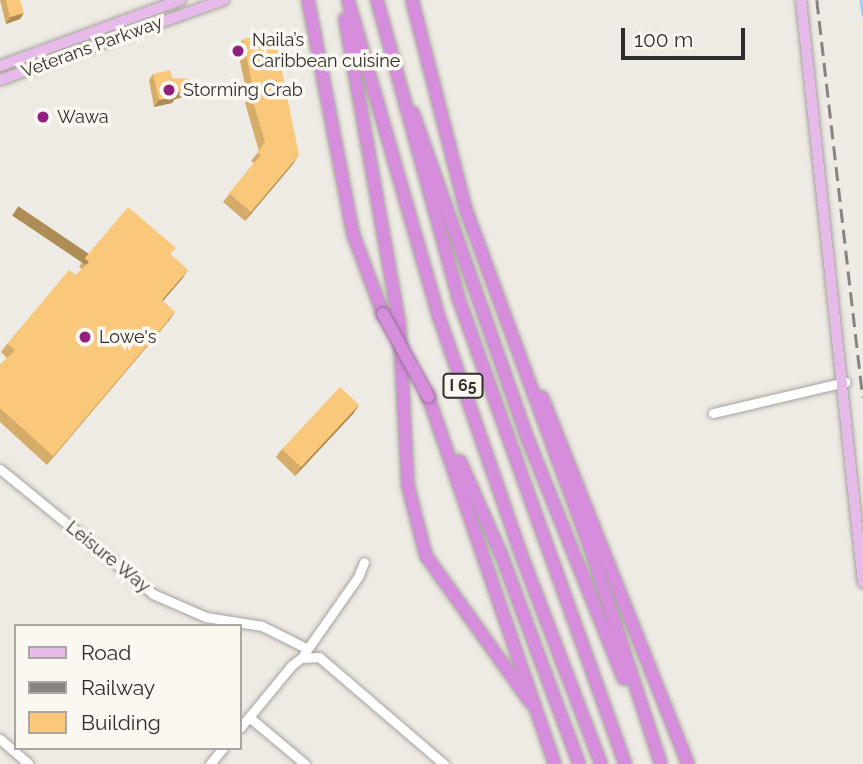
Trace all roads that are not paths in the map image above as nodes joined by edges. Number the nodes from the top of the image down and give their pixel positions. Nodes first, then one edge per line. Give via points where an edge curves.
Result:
1 (180, 0) edge
2 (224, 0) edge
3 (308, 0) edge
4 (342, 0) edge
5 (348, 0) edge
6 (377, 0) edge
7 (412, 0) edge
8 (801, 0) edge
9 (380, 14) junction
10 (0, 66) edge
11 (0, 80) edge
12 (491, 285) junction
13 (845, 382) junction
14 (713, 412) dead end
15 (442, 427) junction
16 (0, 469) edge
17 (364, 562) dead end
18 (863, 583) edge
19 (308, 649) junction
20 (301, 658) junction
21 (531, 703) junction
22 (249, 716) junction
23 (242, 725) edge
24 (0, 739) edge
25 (221, 750) edge
26 (29, 764) edge
27 (210, 764) edge
28 (305, 764) edge
29 (444, 764) edge
30 (555, 764) edge
31 (579, 764) edge
32 (601, 764) edge
33 (625, 764) edge
34 (660, 764) edge
35 (688, 764) edge

1 - 10 main road, Veterans Parkway
2 - 11 main road, Veterans Parkway
3 - 15 highway, bridge via 353,234 383,314
4 - 21 highway via 389,254 399,321 408,486 426,556
5 - 32 highway, I 65 via 440,320
6 - 9 highway, I 65
7 - 12 highway via 440,120
8 - 13 main road
9 - 33 highway, I 65 via 458,296
9 - 34 highway via 529,442
12 - 34 highway via 590,547
12 - 35 highway via 566,449
13 - 14 street
13 - 18 main road
15 - 21 highway via 515,638
15 - 31 highway via 501,554
16 - 19 street, Leisure Way via 153,594 206,617 262,626
17 - 19 street
19 - 20 street
20 - 22 street
20 - 29 street via 320,657
21 - 30 highway
22 - 23 street
22 - 28 street
24 - 26 street
25 - 27 street

